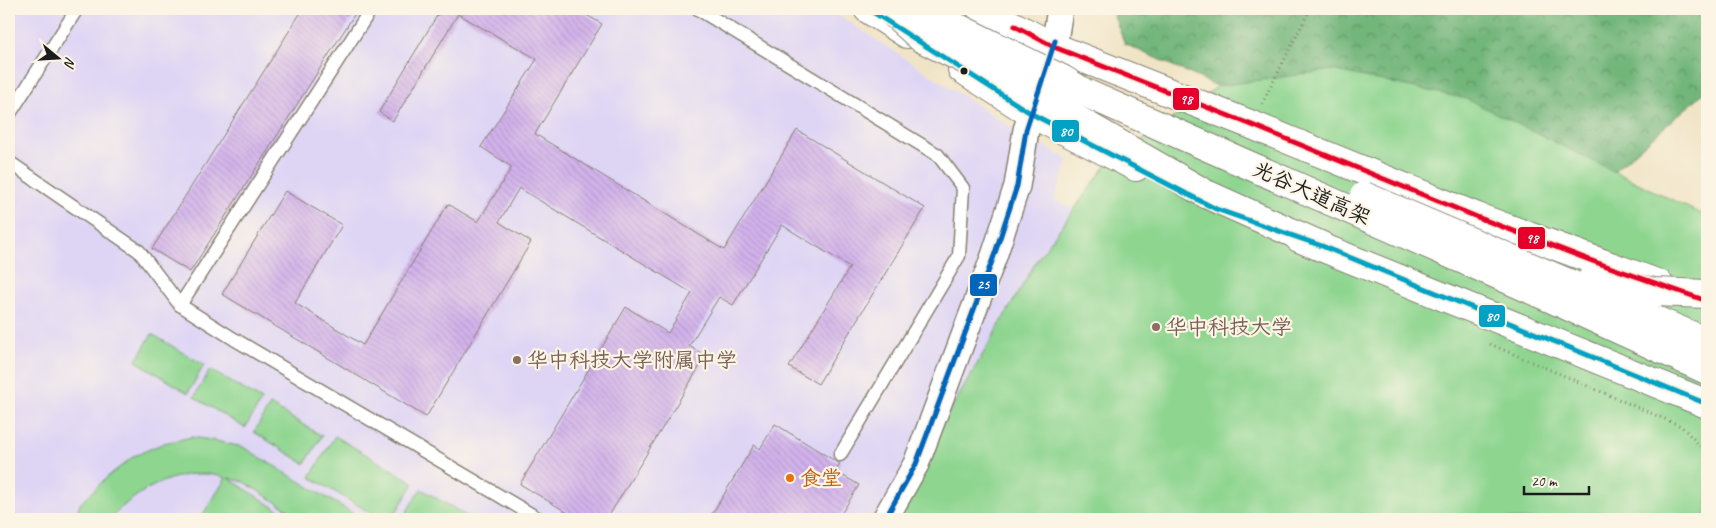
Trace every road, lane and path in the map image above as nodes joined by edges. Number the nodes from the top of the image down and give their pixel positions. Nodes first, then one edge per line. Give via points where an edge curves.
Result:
1 (77, 9) edge
2 (371, 9) edge
3 (698, 9) edge
4 (868, 9) edge
5 (889, 9) edge
6 (920, 9) edge
7 (948, 9) edge
8 (981, 9) edge
9 (1060, 9) edge
10 (1310, 9) edge
11 (1054, 47) junction
12 (1032, 114) junction
13 (9, 115) edge
14 (1252, 125) junction
15 (9, 162) edge
16 (1480, 244) junction
17 (1322, 246) junction
18 (1707, 294) edge
19 (1707, 301) edge
20 (180, 305) junction
21 (1707, 342) edge
22 (1707, 370) edge
23 (1707, 404) edge
24 (840, 455) dead end
25 (539, 519) edge
26 (885, 519) edge

1 - 13 lane
2 - 20 lane
3 - 24 lane via 938,155 963,188 959,256
4 - 12 main road
5 - 17 main road, bridge via 921,38 1026,90 1206,194
6 - 22 main road, 光谷大道高架, bridge via 1083,92
7 - 16 main road, 光谷大道高架, bridge via 1088,81
8 - 11 main road
9 - 11 street
10 - 14 path
11 - 12 street
11 - 14 main road
12 - 17 main road via 1216,208
12 - 26 street via 1026,130 1017,186 994,256 916,464
14 - 19 main road via 1595,262
15 - 20 lane via 139,251
16 - 18 main road, bridge via 1620,286 1654,292
16 - 21 main road, 光谷大道高架, bridge
17 - 23 main road
20 - 25 lane

